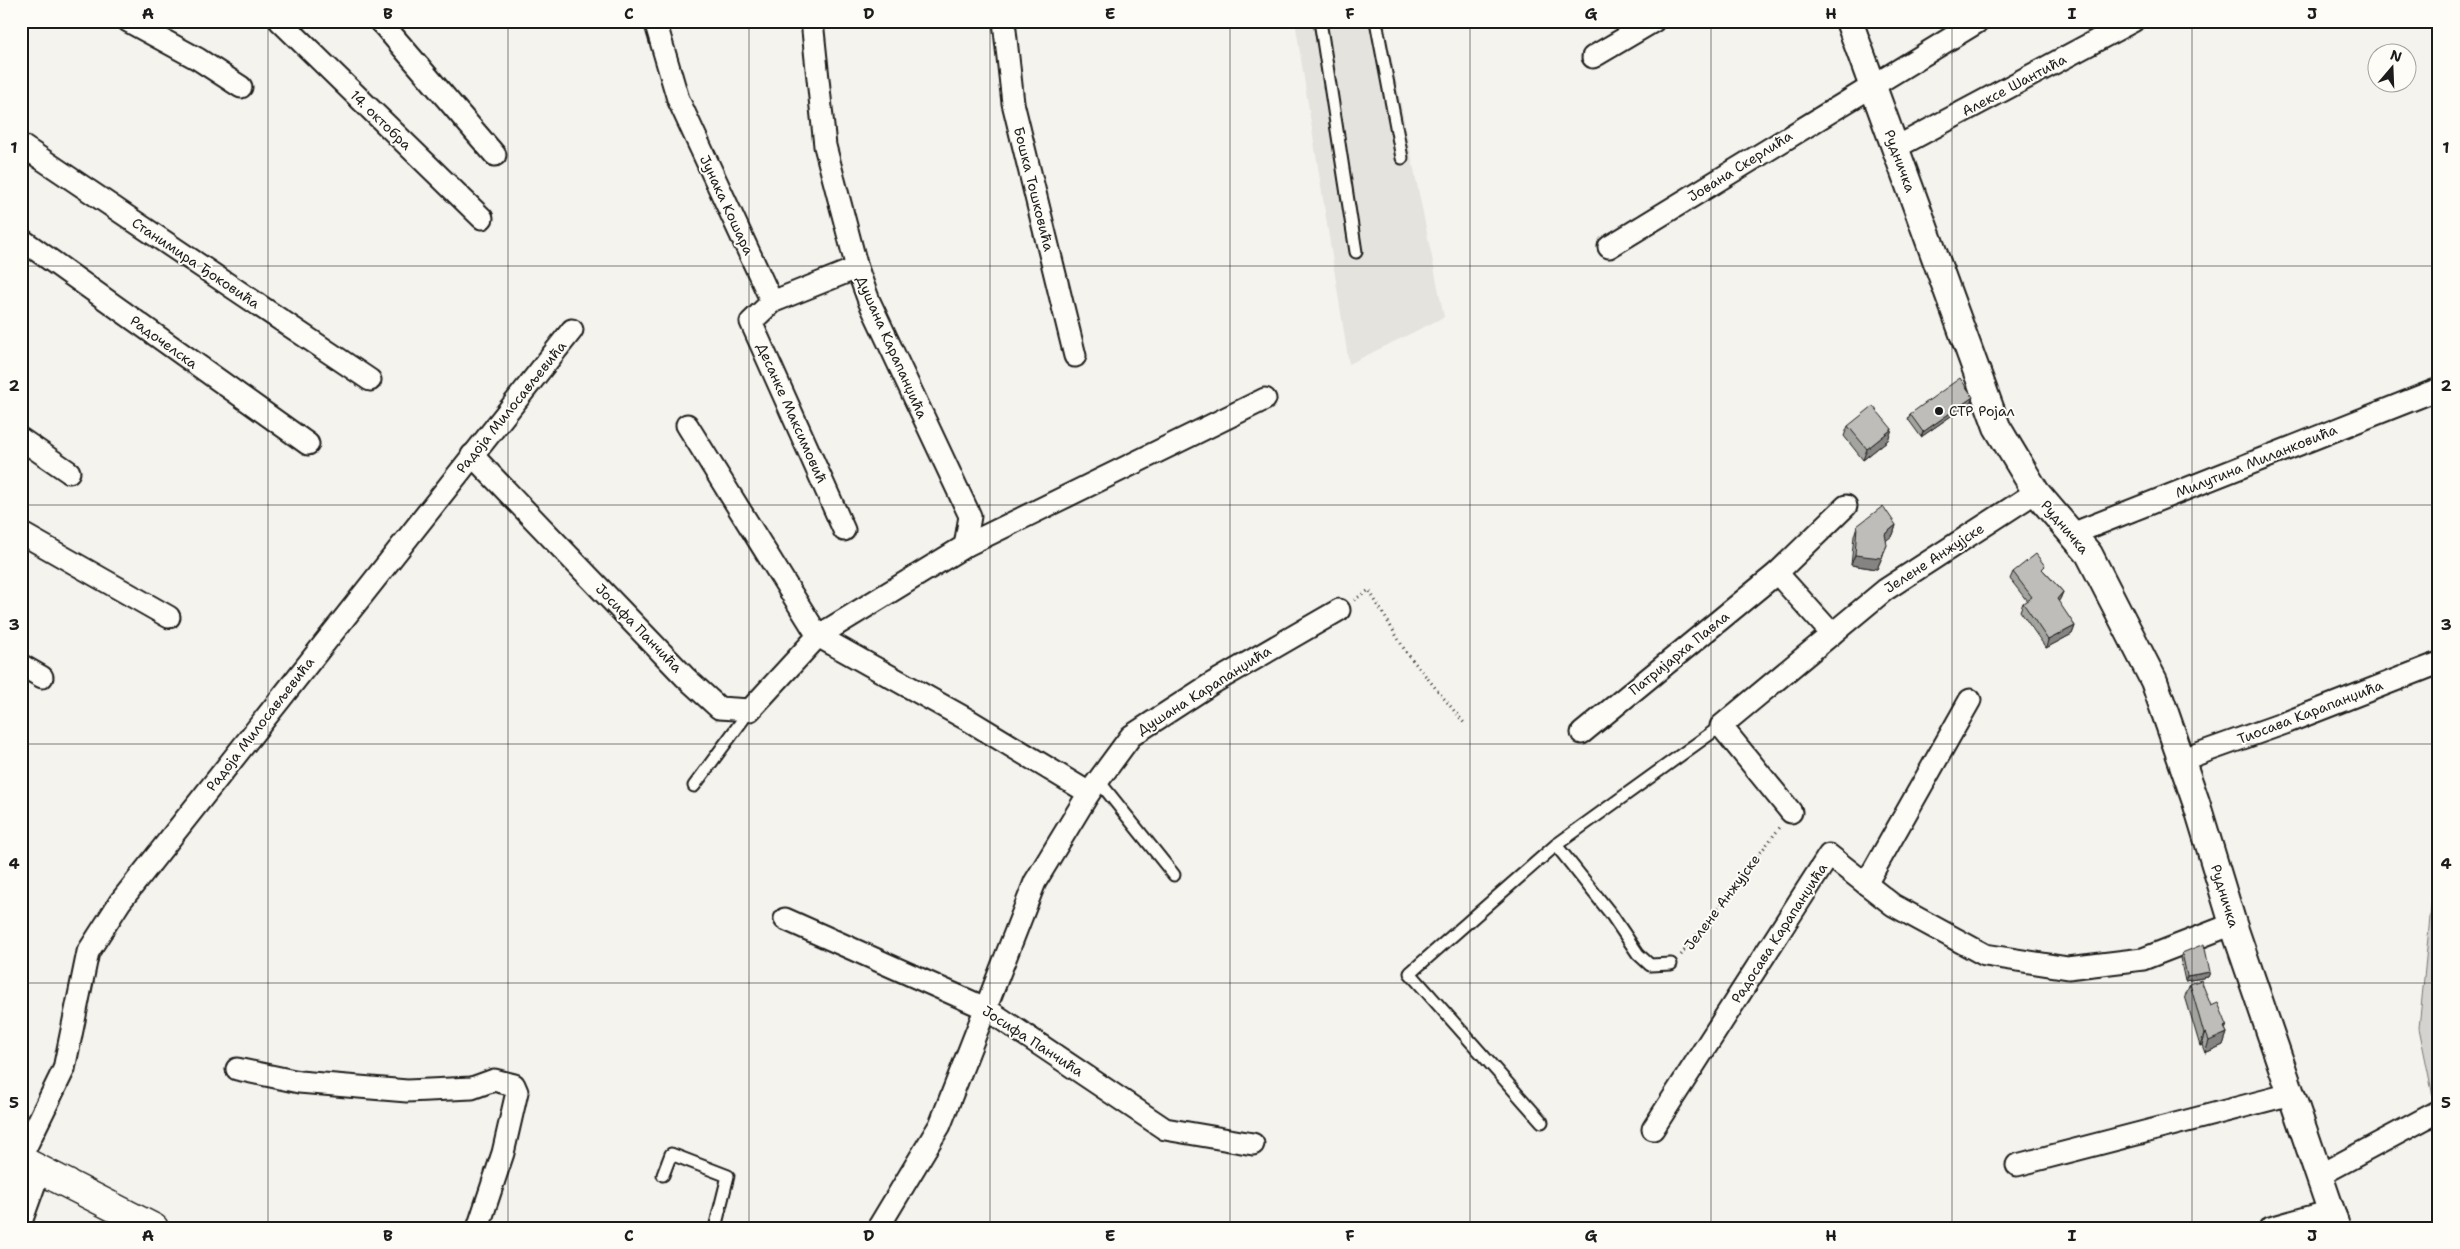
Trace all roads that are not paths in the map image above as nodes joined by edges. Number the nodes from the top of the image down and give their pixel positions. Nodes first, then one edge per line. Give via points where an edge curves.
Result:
1 (128, 21) edge
2 (280, 21) edge
3 (380, 21) edge
4 (655, 21) edge
5 (812, 21) edge
6 (1004, 21) edge
7 (1320, 21) edge
8 (1376, 21) edge
9 (1654, 21) edge
10 (1849, 21) edge
11 (1979, 21) edge
12 (2133, 21) edge
13 (1594, 57) dead end
14 (1872, 85) junction
15 (241, 87) dead end
16 (21, 145) edge
17 (1895, 148) junction
18 (495, 156) dead end
19 (1402, 158) dead end
20 (482, 218) dead end
21 (21, 239) edge
22 (1609, 247) dead end
23 (1356, 252) dead end
24 (857, 268) junction
25 (772, 302) junction
26 (572, 330) dead end
27 (1075, 356) dead end
28 (370, 380) dead end
29 (2439, 389) edge
30 (1265, 400) dead end
31 (687, 425) dead end
32 (21, 439) edge
33 (308, 444) dead end
34 (472, 455) junction
35 (69, 472) dead end
36 (2036, 492) junction
37 (1846, 506) dead end
38 (844, 530) dead end
39 (21, 533) edge
40 (2072, 534) junction
41 (965, 546) junction
42 (1777, 572) junction
43 (1339, 610) road end
44 (169, 617) dead end
45 (1832, 634) junction
46 (818, 636) junction
47 (2439, 663) edge
48 (21, 666) edge
49 (42, 677) dead end
50 (1970, 700) dead end
51 (750, 710) junction
52 (1722, 726) junction
53 (1582, 734) dead end
54 (2181, 760) junction
55 (694, 786) dead end
56 (1094, 786) junction
57 (1791, 812) road end
58 (1556, 845) junction
59 (1174, 875) dead end
60 (1866, 884) junction
61 (785, 919) dead end
62 (2233, 924) junction
63 (1671, 964) road end
64 (985, 1008) junction
65 (237, 1069) dead end
66 (2290, 1094) junction
67 (2439, 1111) edge
68 (1542, 1122) dead end
69 (1653, 1129) dead end
70 (1253, 1144) dead end
71 (27, 1162) edge
72 (2017, 1165) dead end
73 (664, 1175) dead end
74 (2318, 1176) junction
75 (2334, 1219) edge
76 (21, 1222) edge
77 (154, 1228) edge
78 (478, 1228) edge
79 (715, 1228) edge
80 (878, 1228) edge
81 (2270, 1228) edge

1 - 15 street
2 - 20 street, 14. октобра
3 - 18 street
4 - 25 street, Јунака Кошара via 678,99
5 - 24 street, Душана Карапанџића via 825,146
6 - 27 street, Бошка Тошковића via 1013,103
7 - 23 lane
8 - 19 lane
9 - 13 street
10 - 14 street, Рудничка
11 - 14 street, Јована Скерлића
12 - 17 street, Алексе Шантића
14 - 17 street, Рудничка
14 - 22 street, Јована Скерлића
16 - 28 street, Станимира Ђоковића
17 - 36 street, Рудничка via 1997,427
21 - 33 street, Радочелска
24 - 25 street
24 - 41 street, Душана Карапанџића via 869,301 970,516
25 - 38 street, Десанке Максимовић via 751,322
26 - 34 street, Радоја Милосављевића
29 - 40 street, Милутина Миланковића
30 - 41 street
31 - 46 street
32 - 35 street
34 - 51 street, Јосифа Панчића via 685,677 719,708
34 - 71 street, Радоја Милосављевића via 120,902 88,952 64,1069
36 - 40 street, Рудничка
36 - 45 street, Јелене Анжујске via 1885,590
37 - 42 street, Патријарха Павла
39 - 44 street
40 - 54 street, Рудничка via 2090,554 2154,681
41 - 46 street
42 - 45 street
42 - 53 street, Патријарха Павла
43 - 56 street, Душана Карапанџића via 1211,684 1131,736
45 - 52 street, Јелене Анжујске
46 - 51 street
46 - 56 street
47 - 54 street, Тиосава Карапанџића
48 - 49 street
50 - 60 street
51 - 55 lane
52 - 57 street
52 - 58 lane, Јелене Анжујске
54 - 62 street, Рудничка
56 - 59 lane
56 - 64 street, Душана Карапанџића via 1035,882
58 - 63 lane via 1638,954 1650,965
58 - 68 lane, Јелене Анжујске via 1410,972
60 - 62 street, Радосава Карапанџића via 1893,905 1985,955 2068,968 2143,959
60 - 69 street, Радосава Карапанџића via 1829,855
61 - 64 street, Јосифа Панчића
62 - 66 street, Рудничка
64 - 70 street, Јосифа Панчића via 1165,1129
64 - 80 street, Душана Карапанџића via 940,1125
65 - 78 street via 299,1082 406,1091 472,1088 494,1080 514,1085 517,1092 503,1153
66 - 72 street
66 - 74 street, Рудничка
67 - 74 street
71 - 76 street, Радоја Милосављевића
71 - 77 main road
73 - 79 lane via 671,1154 728,1176
74 - 75 street, Рудничка
75 - 81 street, Рудничка

